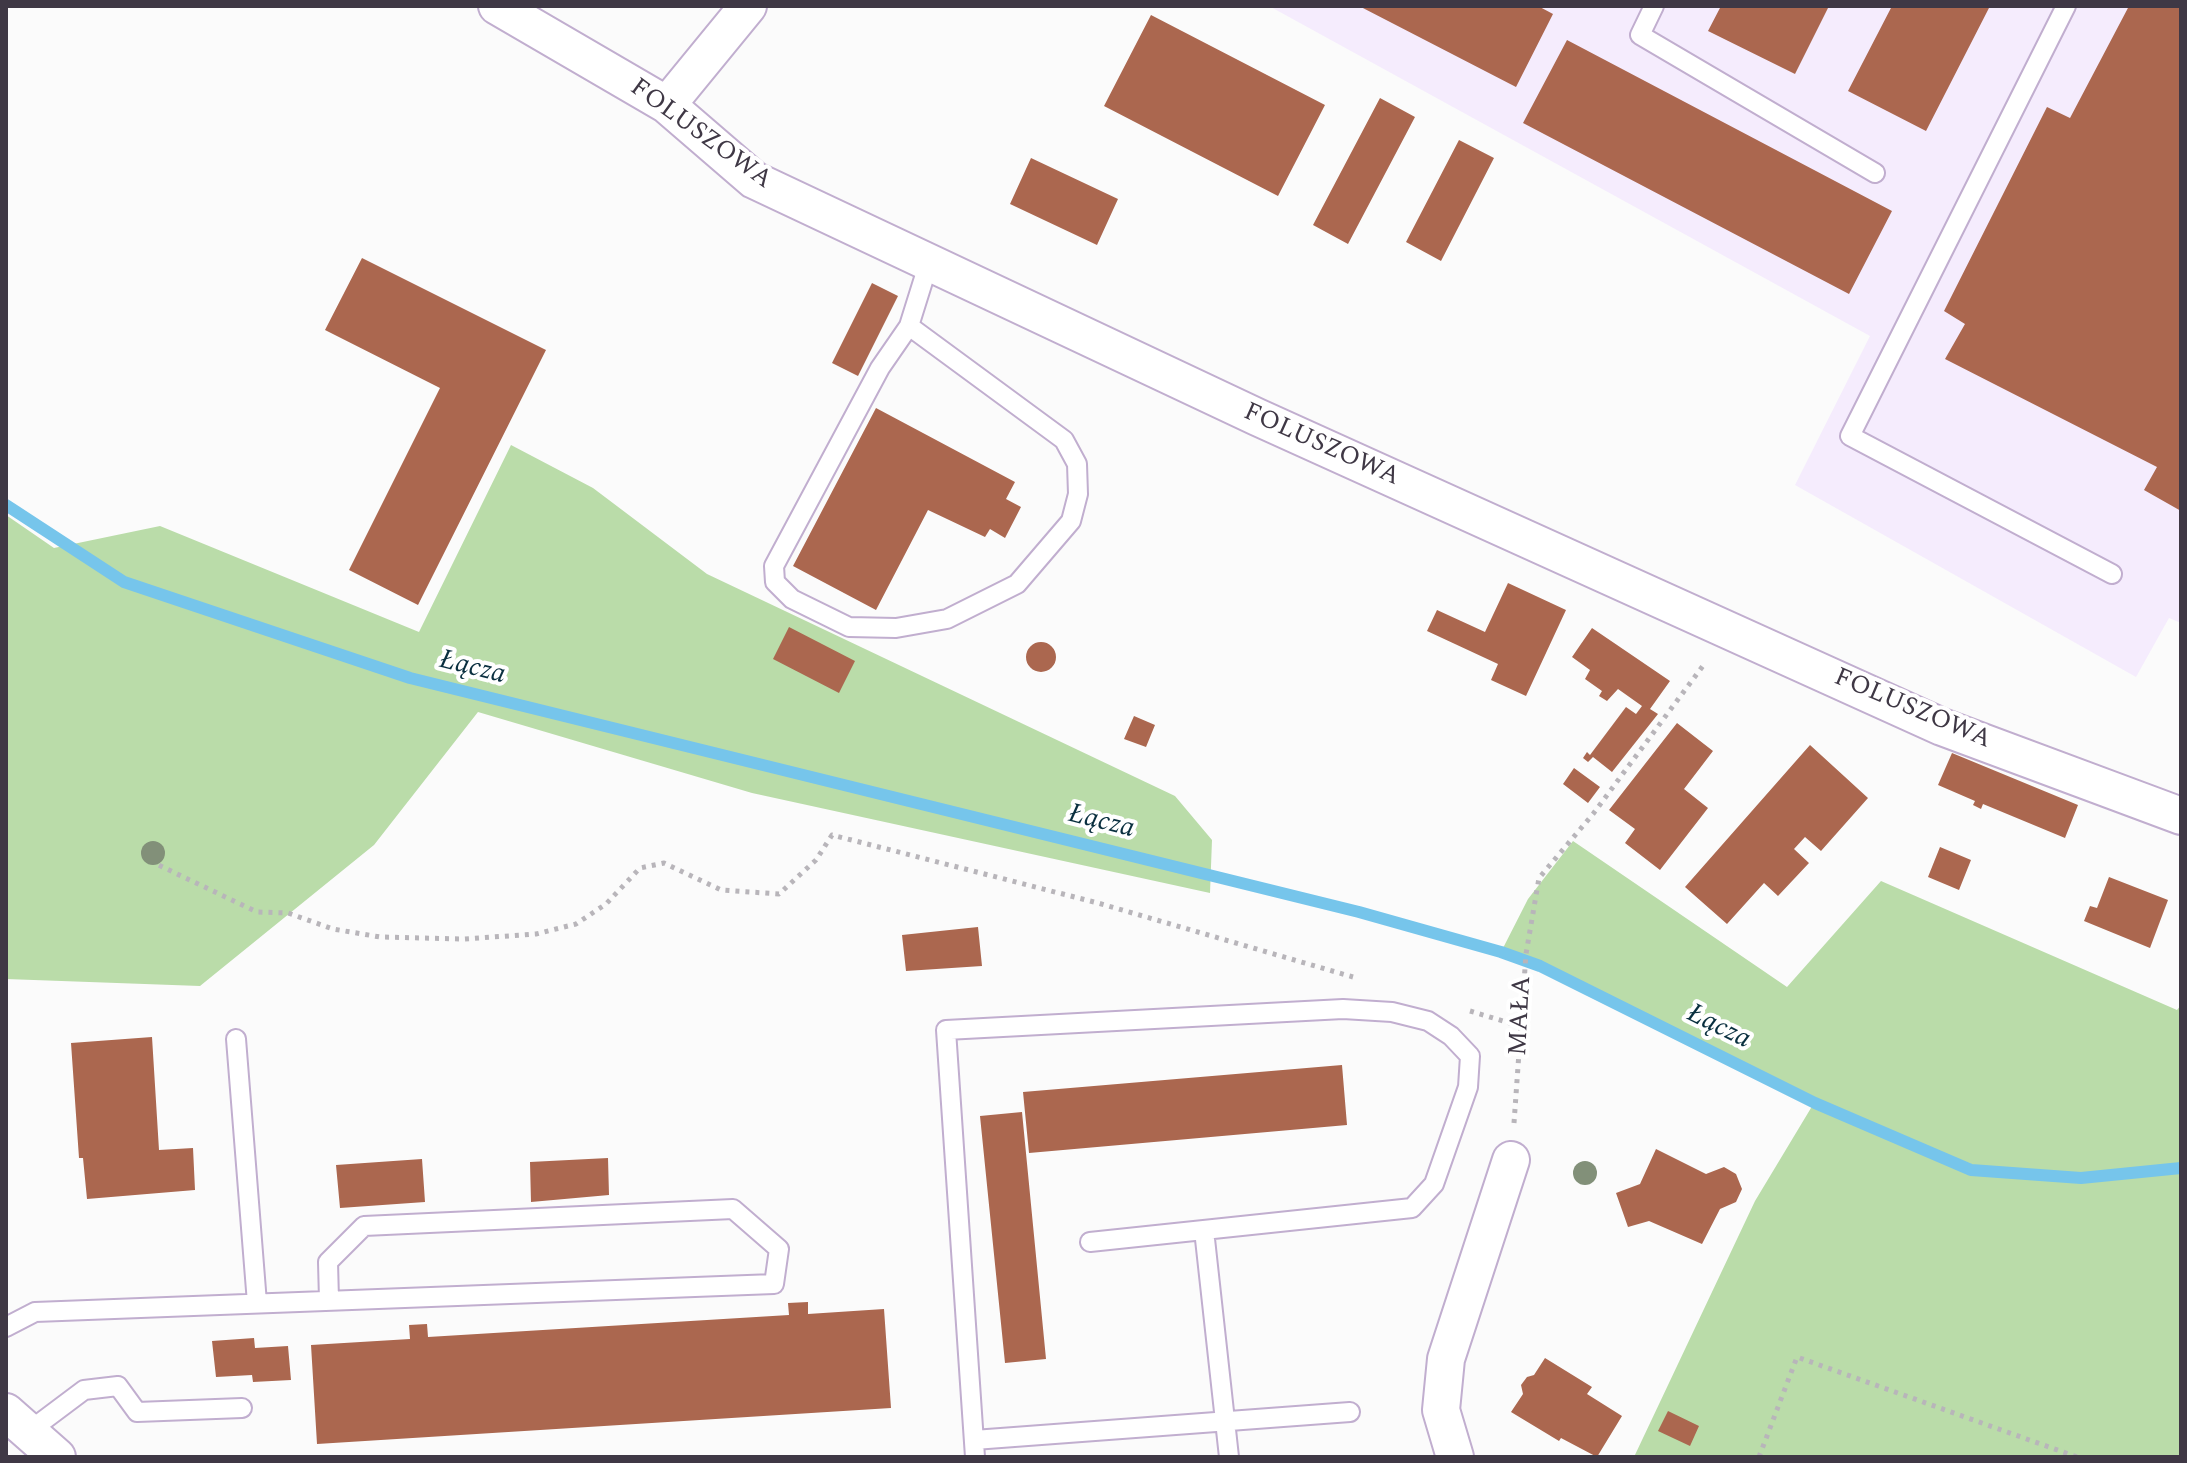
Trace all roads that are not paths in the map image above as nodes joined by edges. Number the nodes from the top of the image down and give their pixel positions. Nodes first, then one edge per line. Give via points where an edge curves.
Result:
1 (497, 6) edge
2 (748, 6) edge
3 (1654, 6) edge
4 (2066, 6) edge
5 (667, 105) junction
6 (1875, 173) dead end
7 (929, 262) junction
8 (909, 326) junction
9 (2112, 574) dead end
10 (2181, 816) edge
11 (236, 1039) dead end
12 (1511, 1160) road end
13 (1204, 1230) junction
14 (1090, 1242) dead end
15 (329, 1300) junction
16 (257, 1303) junction
17 (6, 1327) edge
18 (242, 1408) dead end
19 (1350, 1412) dead end
20 (1227, 1421) junction
21 (17, 1422) edge
22 (975, 1448) edge
23 (57, 1457) edge
24 (1229, 1457) edge
25 (1455, 1457) edge

1 - 5 street, FOLUSZOWA
2 - 5 street
3 - 6 lane via 1640,35
4 - 9 lane via 1850,436
5 - 7 street, FOLUSZOWA via 754,180
7 - 8 lane
7 - 10 street, FOLUSZOWA via 1257,417 1942,727
8 - 8 lane via 880,368 774,566 775,582 792,599 849,627 896,628 947,619 1017,584 1071,521 1078,494 1077,464 1064,440
11 - 16 lane
12 - 25 street via 1446,1359 1441,1410
13 - 14 lane
13 - 20 lane
13 - 22 lane via 1412,1208 1434,1184 1468,1087 1470,1056 1428,1021 1343,1009 946,1030
15 - 15 lane via 774,1284 779,1249 733,1209 364,1226 328,1262
15 - 16 lane
16 - 17 lane via 35,1312
18 - 21 lane via 137,1412 118,1386 84,1390
19 - 20 lane
20 - 22 lane
20 - 24 lane
21 - 23 street

